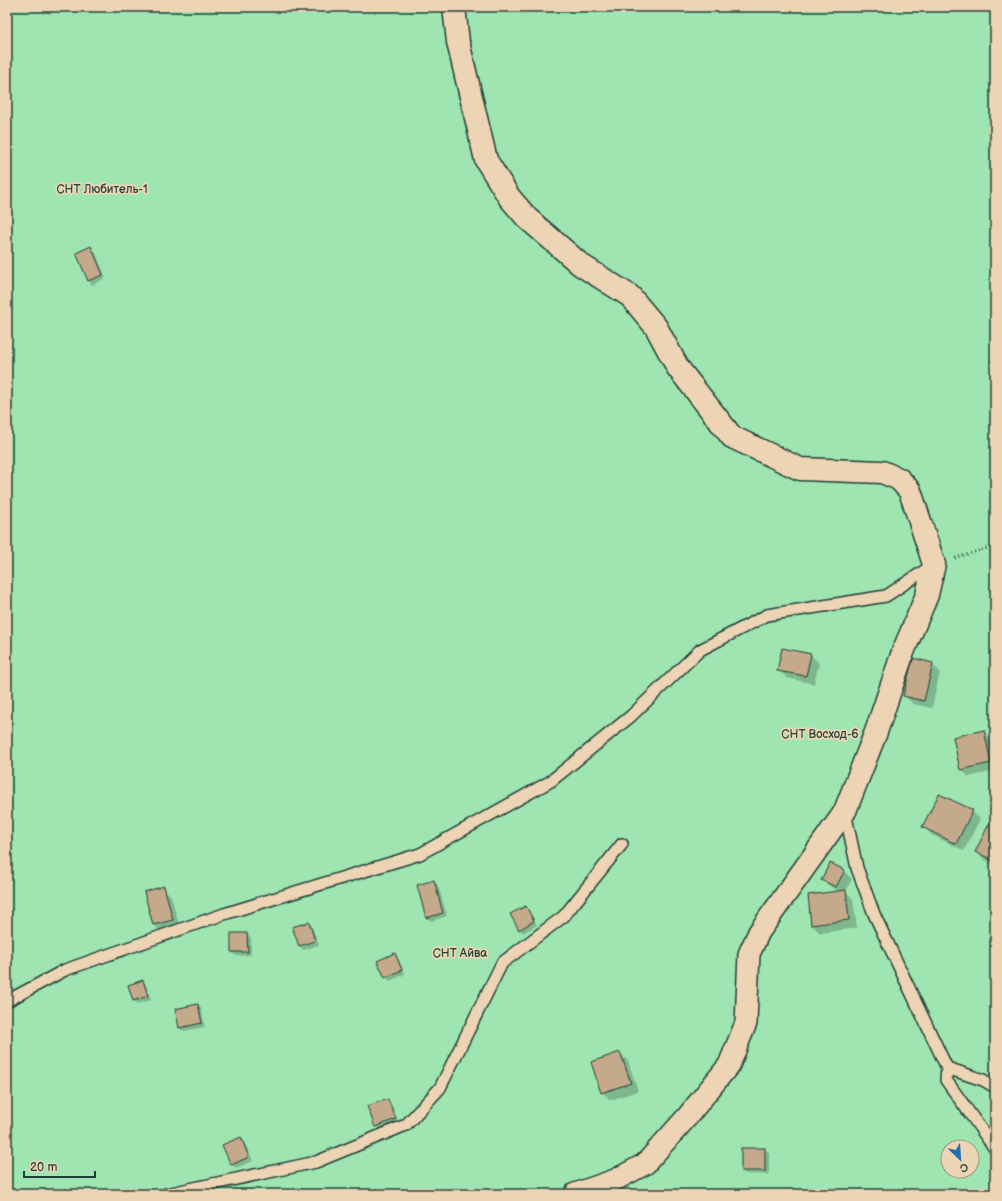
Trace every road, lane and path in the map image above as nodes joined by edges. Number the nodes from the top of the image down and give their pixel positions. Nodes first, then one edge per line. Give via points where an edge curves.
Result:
1 (454, 7) edge
2 (995, 546) edge
3 (934, 564) junction
4 (845, 811) junction
5 (622, 844) dead end
6 (7, 1002) edge
7 (947, 1068) junction
8 (995, 1087) edge
9 (995, 1149) edge
10 (166, 1194) edge
11 (575, 1194) edge

1 - 3 street via 458,42 486,160 509,197 526,218 581,265 630,296 656,328 678,368 732,437 800,470 882,472 899,479 910,491
2 - 3 path
3 - 4 street via 927,595 903,652 876,732
3 - 6 lane via 886,596 767,615 700,650 631,716 551,781 420,854 224,914 65,970
4 - 7 lane via 857,868 874,914
4 - 11 street via 758,932 749,954 746,1023 729,1065 687,1118 645,1164 615,1180
5 - 10 lane via 564,916 502,963 440,1088 406,1125 316,1162
7 - 8 lane via 983,1080
7 - 9 lane via 946,1080

